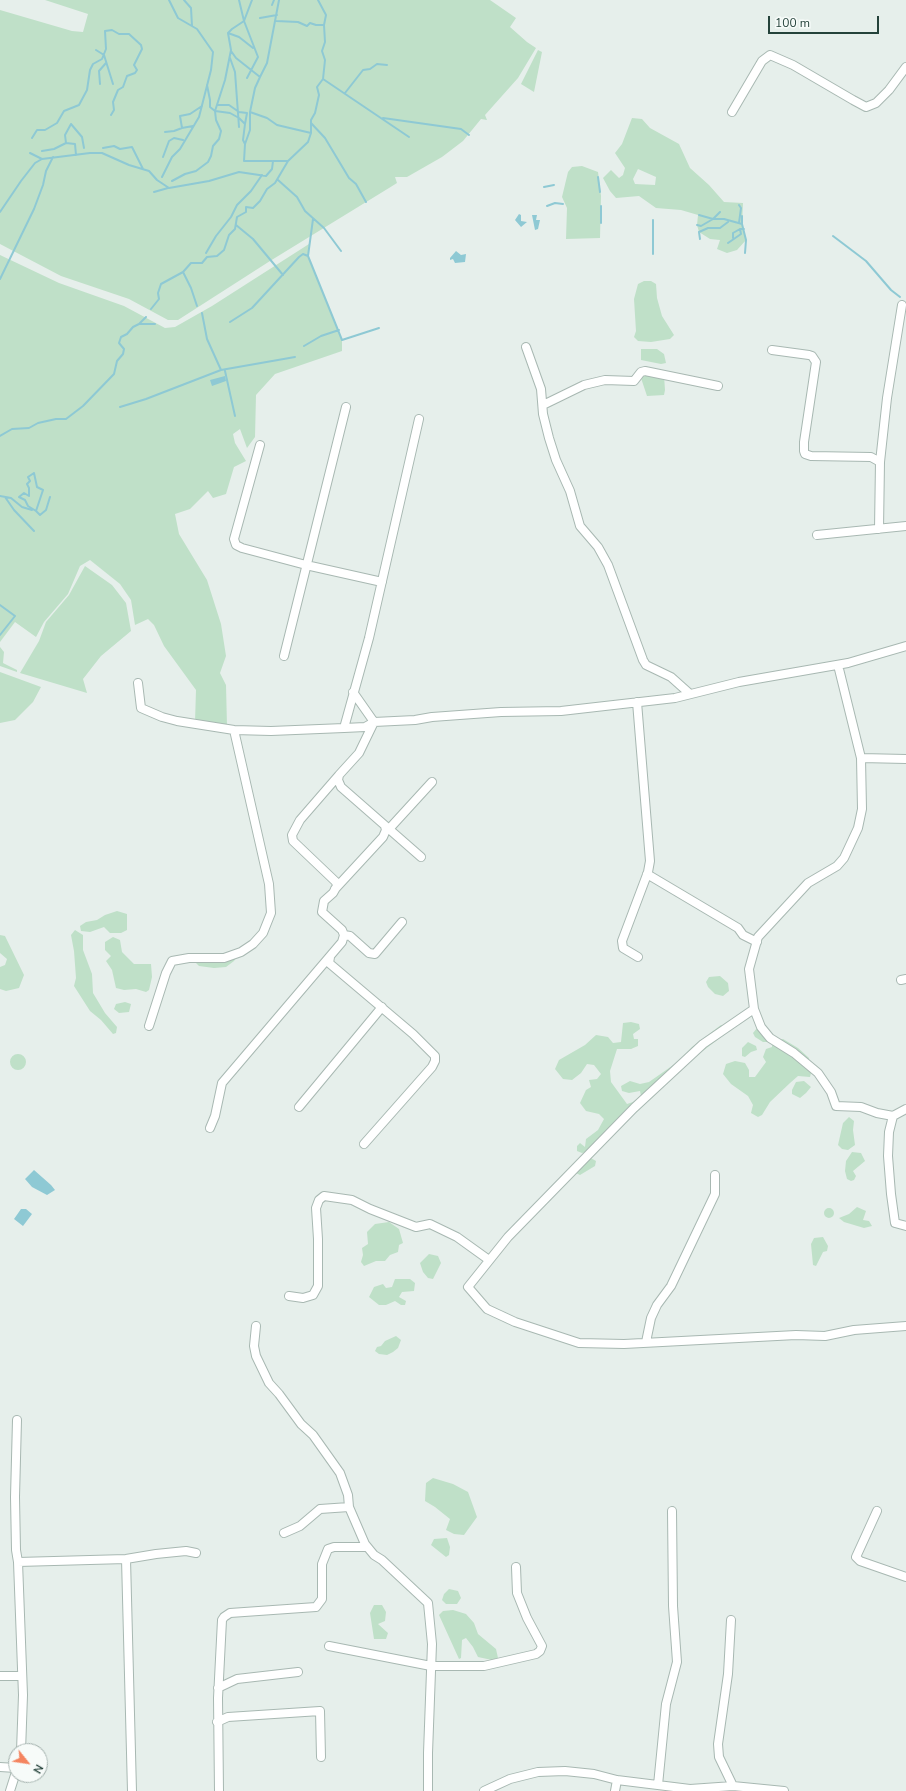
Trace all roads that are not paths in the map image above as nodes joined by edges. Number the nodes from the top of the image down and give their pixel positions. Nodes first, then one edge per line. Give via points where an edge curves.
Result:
1 (906, 67) edge
2 (732, 112) dead end
3 (902, 305) dead end
4 (526, 347) dead end
5 (772, 350) dead end
6 (718, 386) dead end
7 (543, 404) junction
8 (346, 407) dead end
9 (419, 419) dead end
10 (260, 445) dead end
11 (880, 462) junction
12 (906, 526) edge
13 (879, 528) junction
14 (817, 535) dead end
15 (306, 565) junction
16 (382, 582) junction
17 (906, 646) edge
18 (284, 656) dead end
19 (838, 665) junction
20 (138, 683) dead end
21 (353, 692) junction
22 (690, 694) junction
23 (636, 702) junction
24 (374, 722) junction
25 (344, 728) junction
26 (234, 730) junction
27 (861, 758) junction
28 (906, 759) edge
29 (339, 775) junction
30 (432, 782) dead end
31 (387, 827) junction
32 (422, 857) dead end
33 (646, 874) junction
34 (335, 890) junction
35 (402, 922) dead end
36 (344, 935) junction
37 (757, 942) junction
38 (330, 957) junction
39 (638, 957) dead end
40 (382, 1007) junction
41 (754, 1009) junction
42 (149, 1026) dead end
43 (299, 1107) dead end
44 (906, 1109) edge
45 (893, 1116) junction
46 (210, 1128) dead end
47 (364, 1144) dead end
48 (714, 1175) dead end
49 (906, 1226) edge
50 (489, 1260) junction
51 (289, 1296) dead end
52 (256, 1326) dead end
53 (906, 1326) edge
54 (646, 1342) junction
55 (17, 1420) dead end
56 (349, 1507) junction
57 (672, 1511) dead end
58 (877, 1511) dead end
59 (284, 1533) dead end
60 (367, 1547) junction
61 (196, 1553) dead end
62 (126, 1559) junction
63 (18, 1562) junction
64 (516, 1567) dead end
65 (906, 1577) edge
66 (731, 1620) dead end
67 (329, 1646) dead end
68 (431, 1666) junction
69 (298, 1672) dead end
70 (0, 1676) edge
71 (21, 1676) junction
72 (218, 1688) junction
73 (217, 1722) junction
74 (21, 1743) edge
75 (321, 1757) dead end
76 (617, 1780) junction
77 (658, 1785) junction
78 (733, 1786) junction
79 (690, 1790) edge
80 (132, 1791) edge
81 (218, 1791) edge
82 (428, 1791) edge
83 (484, 1791) edge
84 (615, 1791) edge
85 (784, 1791) edge

1 - 2 street via 876,103 866,106 770,55 762,61
3 - 11 street
4 - 7 street via 539,382
5 - 11 street via 809,355 816,362 804,442 806,454 871,457
6 - 7 street via 644,371 634,381 604,380 584,385
7 - 22 street via 548,438 570,491 580,526 598,547 608,565 646,665 671,677
8 - 15 street
9 - 16 street
10 - 15 street via 235,542 242,548
11 - 13 street
12 - 13 street
13 - 14 street
15 - 16 street
15 - 18 street
16 - 21 street
17 - 19 street
19 - 22 street via 739,682
19 - 27 street
20 - 26 street via 140,706 144,710 162,718
21 - 24 street
21 - 25 street
22 - 23 street
23 - 24 street via 561,711 501,712
23 - 33 street via 650,861
24 - 25 street via 365,727
24 - 29 street via 359,753
25 - 26 street
26 - 42 street via 271,894 271,913 263,933 241,952 224,958 189,958 172,962
27 - 28 street
27 - 37 street via 862,809 858,828 844,858 837,866 798,892 765,929
29 - 31 street via 341,787
29 - 34 street via 300,820 292,835 292,841 336,882
30 - 31 street
31 - 32 street
31 - 34 street via 383,837
33 - 37 street via 738,928 743,935
33 - 39 street via 622,941 623,948
34 - 36 street via 324,901 322,912 342,930
35 - 36 street via 375,954 369,953 350,936
36 - 38 street via 342,942
37 - 41 street via 749,969
38 - 40 street via 329,963
38 - 46 street via 222,1083
40 - 43 street
40 - 47 street via 430,1050 435,1056 435,1061
41 - 45 street via 761,1027 770,1038 794,1053 818,1073 831,1092 836,1106 855,1106
41 - 50 street via 703,1044 634,1108 508,1237
44 - 45 street
45 - 49 street via 888,1156 891,1194 895,1223
48 - 54 street via 715,1194 671,1286 657,1305 651,1318
50 - 51 street via 462,1240 430,1224 416,1227 352,1200 324,1196 316,1208 318,1286 313,1295 303,1298
50 - 54 street via 468,1286 487,1309 515,1322 579,1343
52 - 56 street via 256,1356 269,1383 340,1473 348,1495
53 - 54 street via 854,1330 825,1336
55 - 63 street via 15,1497
56 - 59 street via 320,1509 300,1526
56 - 60 street
57 - 77 street via 672,1606 676,1662 666,1704
58 - 65 street via 856,1557 860,1561
60 - 68 street via 428,1603 432,1644
60 - 72 street via 328,1549 322,1564 322,1598 316,1607 230,1613 224,1617
61 - 62 street via 156,1554
62 - 63 street
62 - 80 street
63 - 71 street
64 - 68 street via 517,1593 542,1646 540,1651 484,1666
66 - 78 street via 728,1674 718,1744 719,1757
67 - 68 street
68 - 82 street
69 - 72 street via 236,1679
70 - 71 street
71 - 74 street
72 - 73 street
73 - 75 street via 228,1716 320,1710
73 - 81 street
76 - 77 street
76 - 83 street via 565,1771 538,1772 510,1779
76 - 84 street
77 - 79 street
78 - 79 street
78 - 85 street

